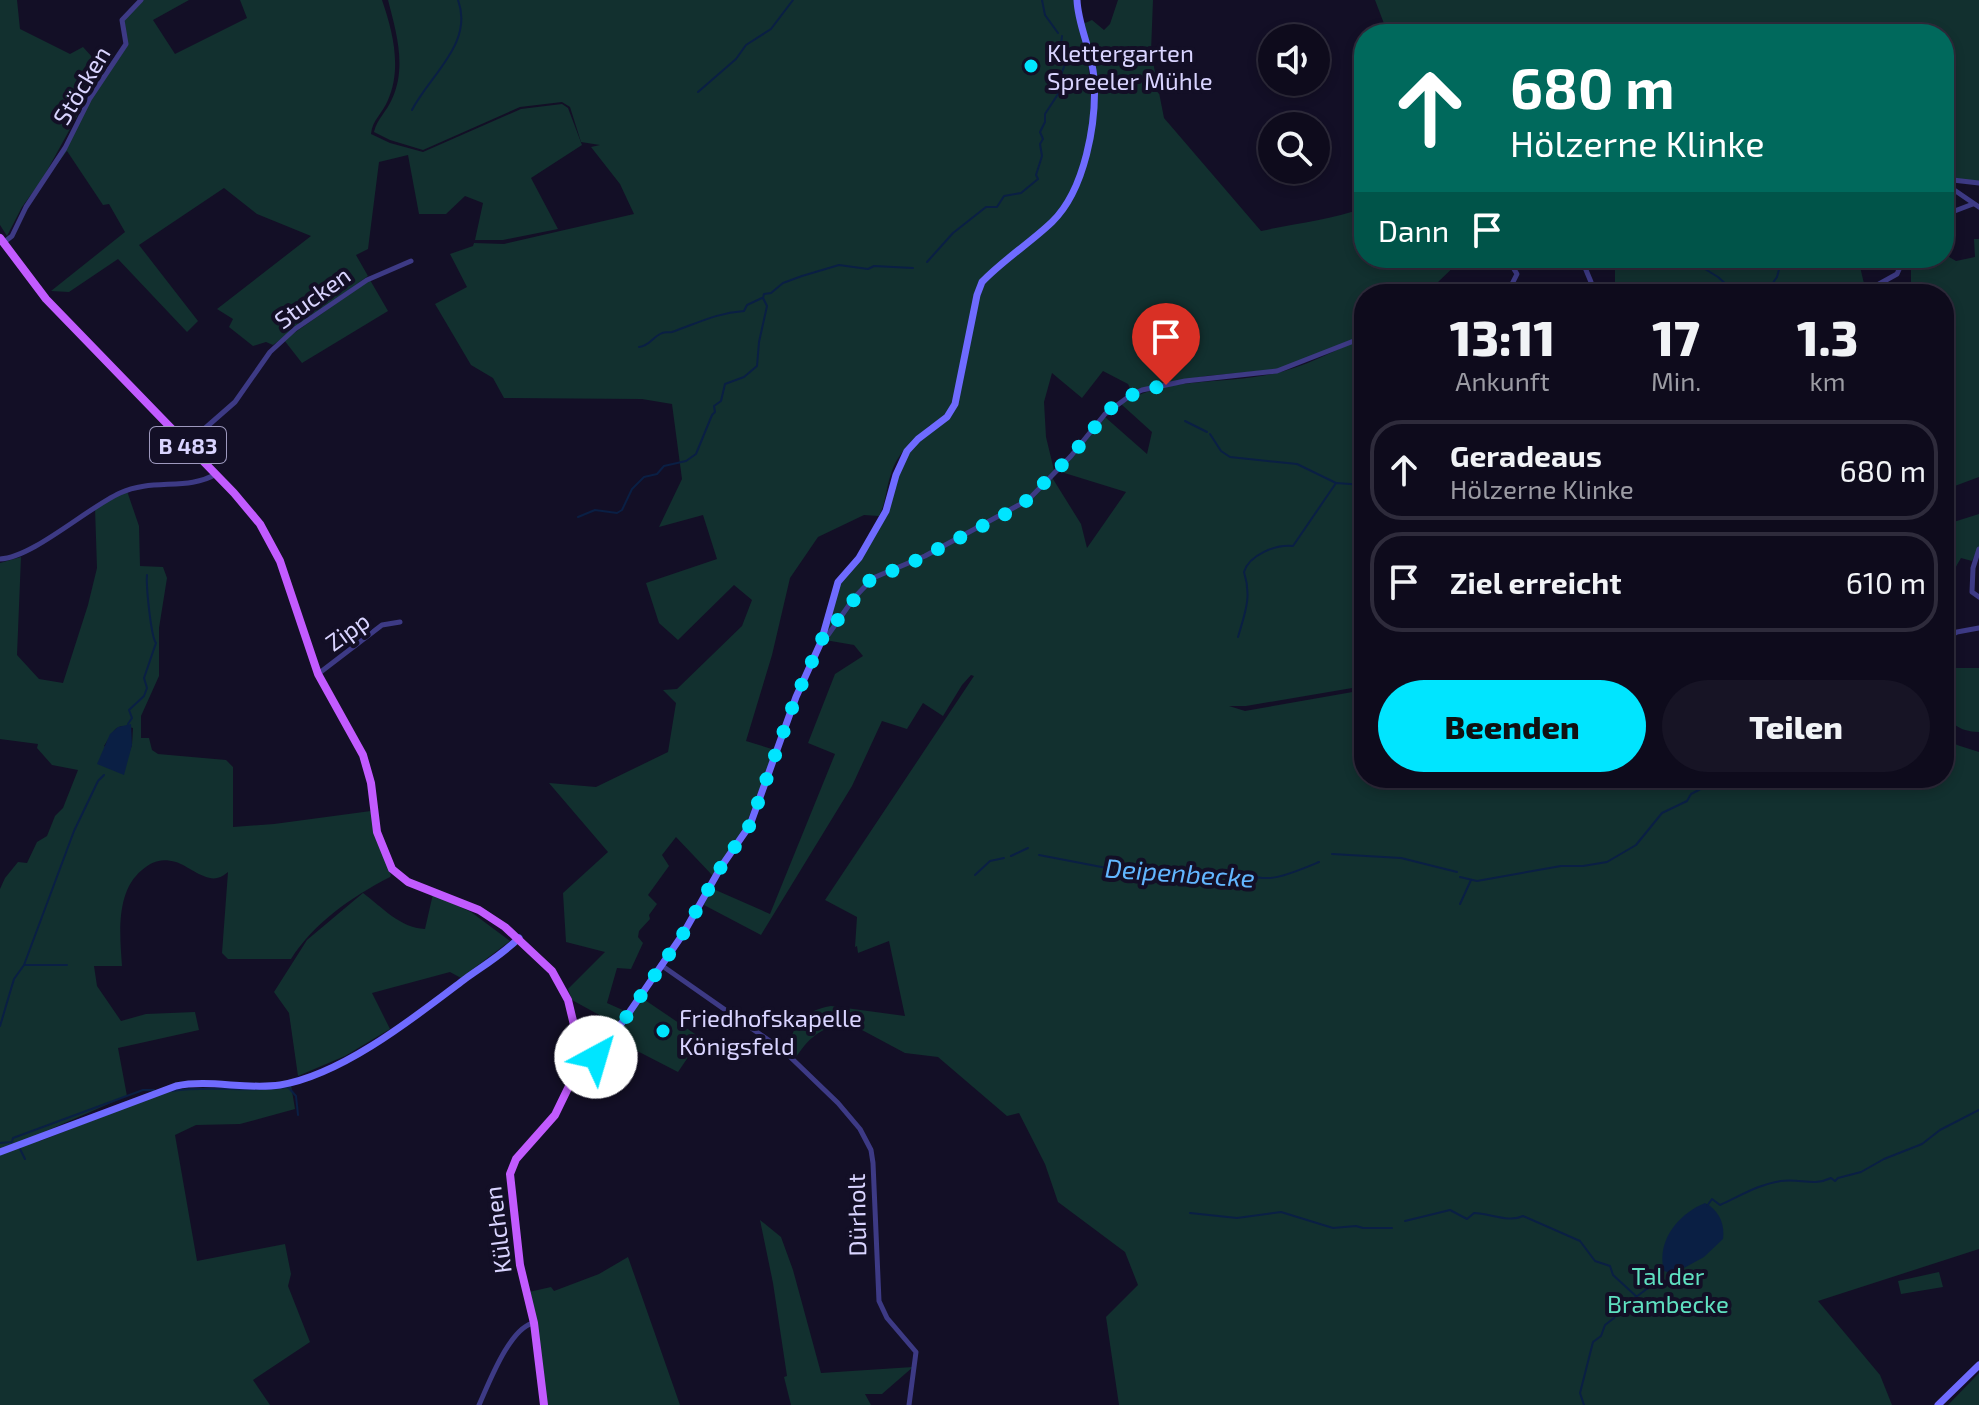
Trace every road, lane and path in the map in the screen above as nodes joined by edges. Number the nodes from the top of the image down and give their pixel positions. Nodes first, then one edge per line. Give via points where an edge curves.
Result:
1 (141, 0) edge
2 (1077, 0) edge
3 (1954, 182) edge
4 (1979, 183) edge
5 (1954, 189) edge
6 (1977, 206) edge
7 (1954, 212) edge
8 (1, 242) edge
9 (411, 261) dead end
10 (1900, 268) edge
11 (1879, 284) dead end
12 (1354, 341) edge
13 (187, 444) junction
14 (216, 474) junction
15 (1979, 549) edge
16 (0, 559) edge
17 (1976, 596) edge
18 (400, 622) dead end
19 (1979, 628) edge
20 (1954, 634) edge
21 (823, 637) junction
22 (318, 674) junction
23 (519, 938) junction
24 (661, 965) junction
25 (571, 1082) junction
26 (0, 1152) edge
27 (534, 1323) junction
28 (1979, 1365) edge
29 (479, 1405) edge
30 (544, 1405) edge
31 (909, 1405) edge
32 (1938, 1405) edge

1 - 8 street, Stöcken via 122,20 126,44 12,236
2 - 21 street via 1094,90 1078,180 1055,219 982,282 955,404 907,451 886,511 838,582
3 - 4 street
5 - 6 street
6 - 7 street
8 - 13 main road, B 483 via 46,299
9 - 13 street, Stucken via 367,280 295,329 270,352 235,402
10 - 11 street
12 - 21 street via 1277,371 1185,381 1131,395 1105,414 1028,500 870,580
13 - 14 main road, B 483
14 - 16 street via 203,482 159,482 126,490 21,554
14 - 22 main road, B 483 via 249,509 273,547
15 - 17 street via 1970,585
18 - 22 street, Zipp via 382,625
19 - 20 street
21 - 24 street via 750,825
22 - 23 main road, B 483 via 370,774 377,832 392,869 408,882 479,910
23 - 25 main road, B 483 via 552,971 568,1000 575,1048
23 - 26 street via 395,1030 318,1072 269,1086 176,1086
24 - 25 street via 612,1038
24 - 31 street, Dürholt via 784,1051 838,1103 866,1139 874,1173 879,1301 916,1352
25 - 27 main road, Külchen / B 483 via 555,1115 512,1166 520,1265
27 - 29 street via 516,1336
27 - 30 main road, Külchen
28 - 32 street

